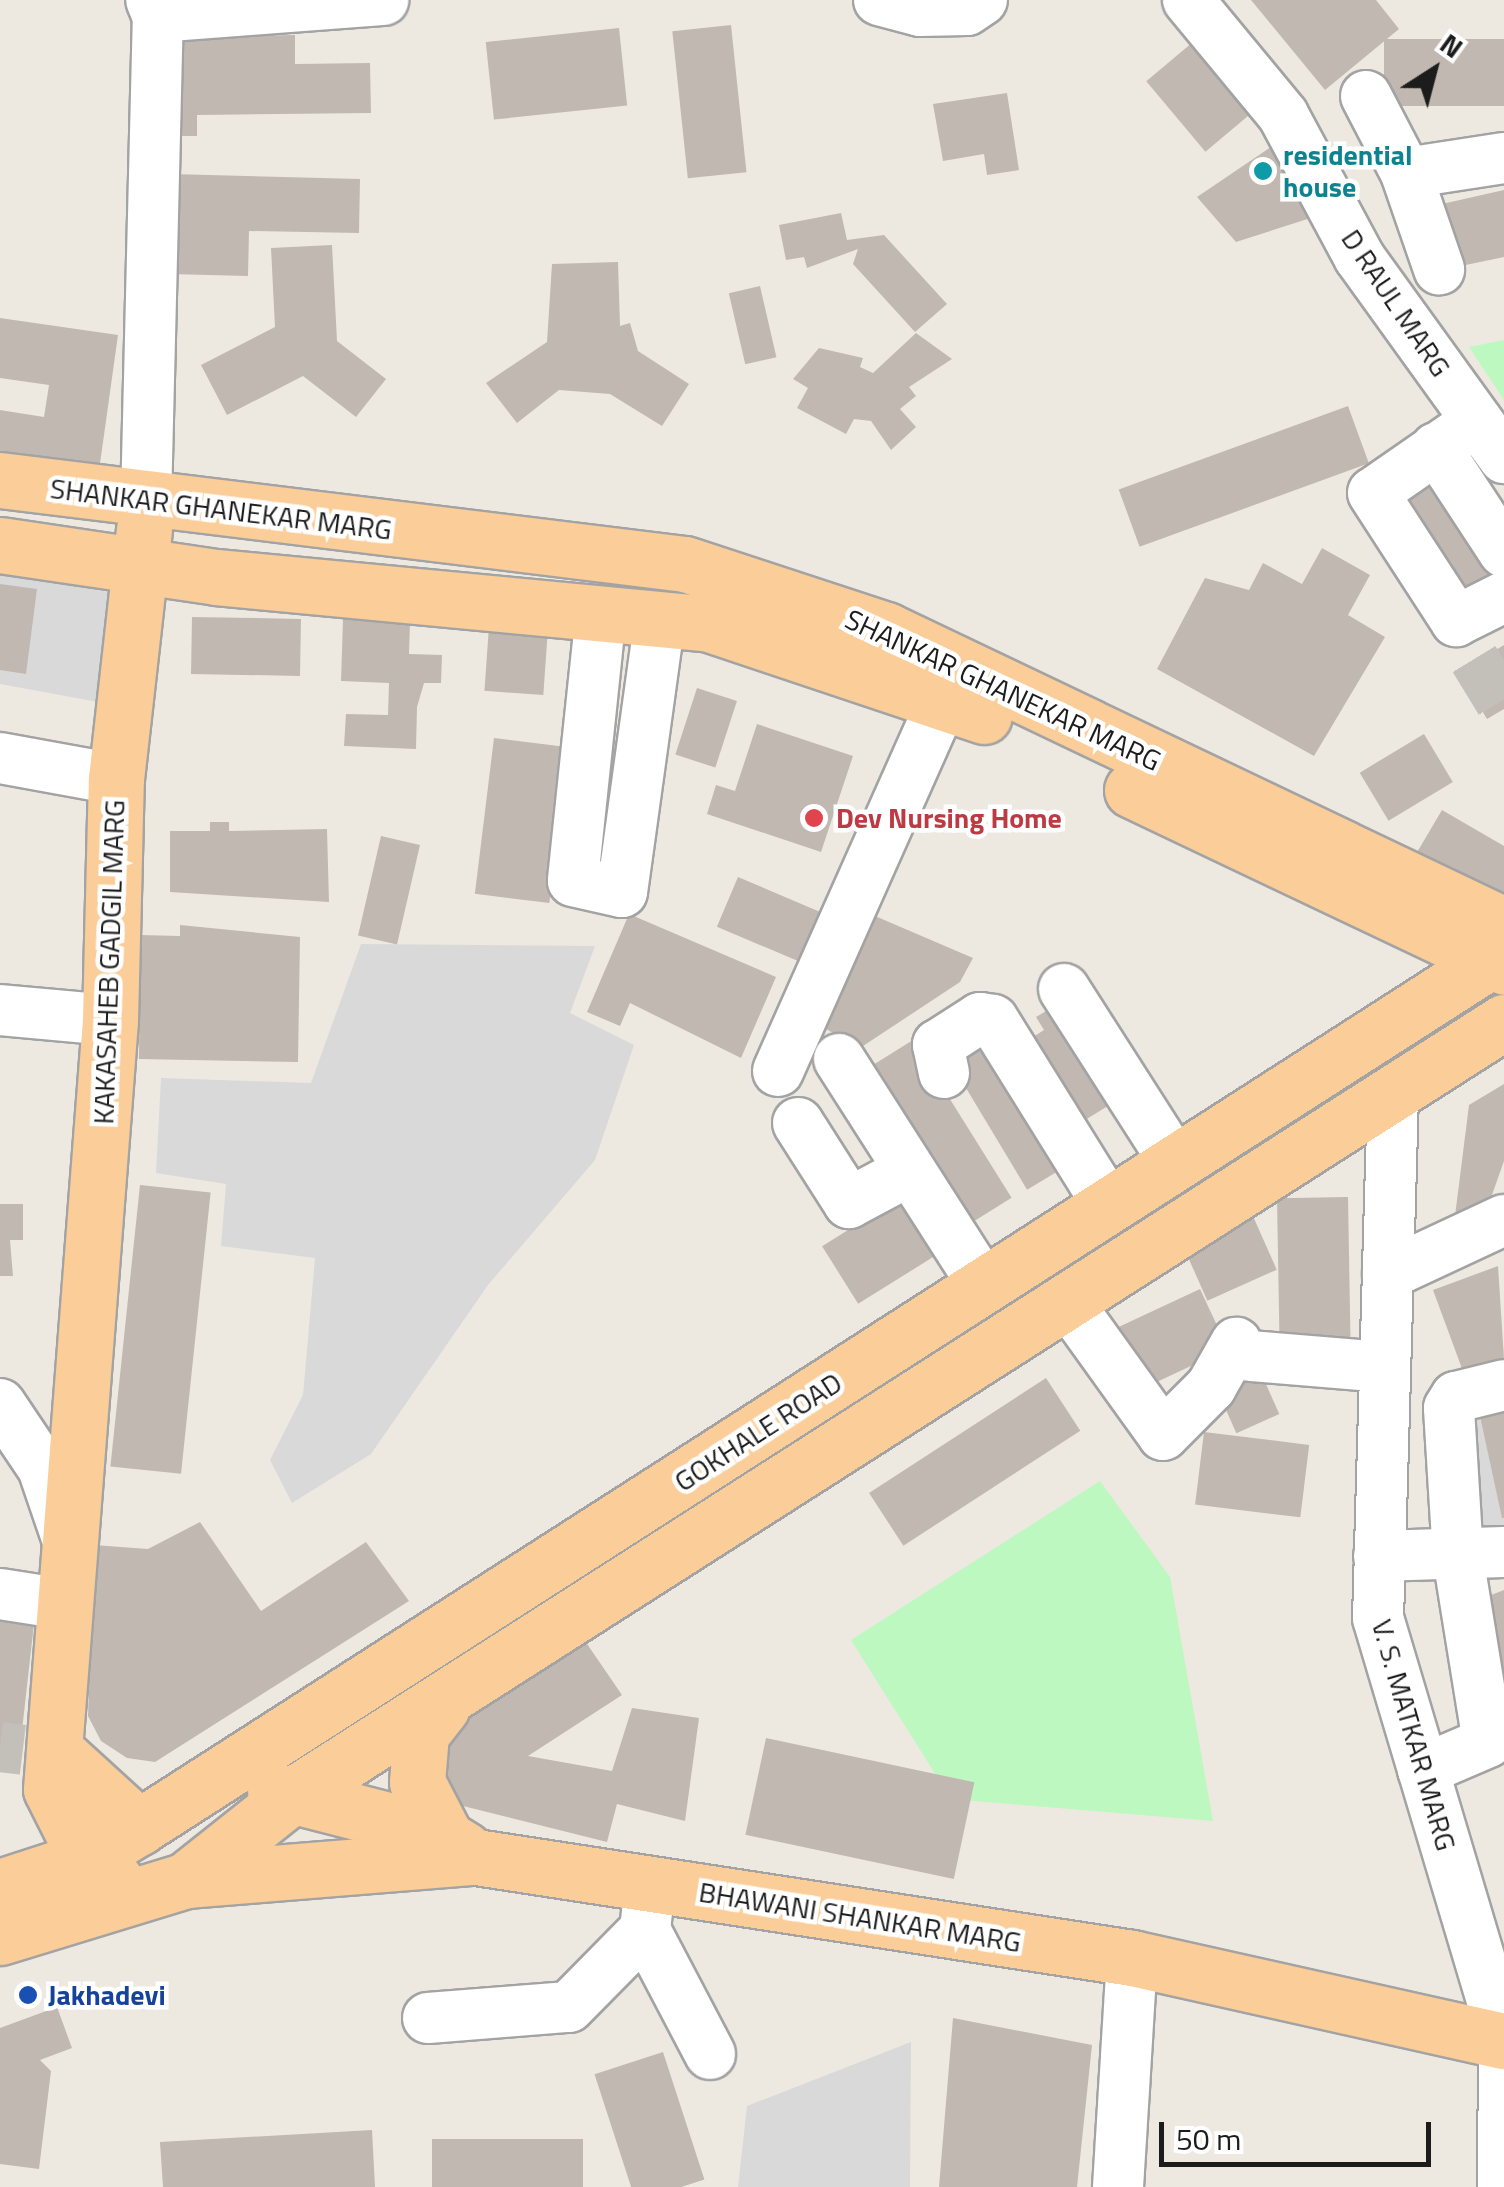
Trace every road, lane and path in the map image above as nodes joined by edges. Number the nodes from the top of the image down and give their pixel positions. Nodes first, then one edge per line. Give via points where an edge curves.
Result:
1 (382, 0) edge
2 (878, 0) edge
3 (982, 0) edge
4 (1188, 0) edge
5 (154, 8) edge
6 (1366, 96) dead end
7 (1504, 158) edge
8 (1406, 172) junction
9 (1440, 269) dead end
10 (1491, 440) edge
11 (1436, 448) junction
12 (0, 480) edge
13 (146, 502) junction
14 (1499, 533) edge
15 (0, 545) edge
16 (141, 568) junction
17 (1504, 597) edge
18 (600, 613) junction
19 (660, 618) junction
20 (945, 696) junction
21 (0, 758) edge
22 (116, 779) junction
23 (1417, 933) junction
24 (1500, 951) edge
25 (1064, 989) dead end
26 (1422, 1005) junction
27 (0, 1010) edge
28 (110, 1020) junction
29 (1504, 1022) edge
30 (839, 1058) dead end
31 (778, 1072) dead end
32 (944, 1073) dead end
33 (1393, 1095) junction
34 (798, 1123) dead end
35 (1176, 1164) junction
36 (908, 1170) junction
37 (1110, 1206) junction
38 (1504, 1220) edge
39 (1388, 1274) junction
40 (984, 1286) junction
41 (1075, 1300) junction
42 (1126, 1365) dead end
43 (1386, 1367) junction
44 (1504, 1385) edge
45 (0, 1404) edge
46 (1481, 1554) edge
47 (1380, 1556) junction
48 (68, 1580) junction
49 (0, 1594) edge
50 (442, 1708) junction
51 (41, 1751) junction
52 (1424, 1770) junction
53 (222, 1776) junction
54 (294, 1795) junction
55 (139, 1827) junction
56 (476, 1857) junction
57 (86, 1859) junction
58 (186, 1880) junction
59 (0, 1888) edge
60 (131, 1892) junction
61 (648, 1907) junction
62 (0, 1936) edge
63 (1132, 1958) junction
64 (428, 2018) dead end
65 (1504, 2041) edge
66 (710, 2054) dead end
67 (1118, 2187) edge
68 (1503, 2187) edge

1 - 5 street
2 - 3 street via 920,11 967,10
4 - 10 street, D RAUL MARG via 1284,115 1359,256
5 - 13 street, KAKASAHEB GADGIL MARG
6 - 8 street
7 - 8 street
8 - 9 street
10 - 11 street
11 - 14 street
11 - 17 street via 1374,493 1456,621
12 - 13 main road, SHANKAR GHANEKAR MARG
13 - 16 main road, KAKASAHEB GADGIL MARG
13 - 24 main road, SHANKAR GHANEKAR MARG via 685,564 886,630
15 - 16 main road
16 - 18 main road
16 - 22 main road, KAKASAHEB GADGIL MARG
18 - 19 main road
18 - 19 street via 573,881 622,892
19 - 20 main road via 706,623
20 - 23 main road
20 - 31 street
21 - 22 street
22 - 28 main road, KAKASAHEB GADGIL MARG
23 - 24 main road
23 - 26 main road via 1427,972
24 - 26 main road, GOKHALE ROAD
25 - 35 street
26 - 35 main road, GOKHALE ROAD
27 - 28 street
28 - 48 main road, KAKASAHEB GADGIL MARG
29 - 33 main road
30 - 36 street
32 - 37 street via 938,1045 980,1018 993,1020
33 - 39 street, V. S. MATKAR MARG
33 - 41 main road
34 - 36 street via 849,1203
35 - 37 main road, GOKHALE ROAD
36 - 40 street
37 - 40 main road, GOKHALE ROAD
38 - 39 street
39 - 43 street, V. S. MATKAR MARG
40 - 53 main road, GOKHALE ROAD
41 - 42 street
41 - 43 street via 1163,1435 1244,1350
41 - 50 main road
43 - 47 street, V. S. MATKAR MARG
44 - 46 street via 1456,1397 1449,1408
45 - 48 street via 43,1468
46 - 47 street
46 - 52 street via 1490,1727 1478,1753
47 - 52 street, V. S. MATKAR MARG via 1378,1618
48 - 49 street
48 - 51 main road, KAKASAHEB GADGIL MARG
50 - 54 main road
50 - 56 main road via 421,1734 417,1782 446,1838
51 - 55 main road
51 - 57 main road, KAKASAHEB GADGIL MARG via 51,1789
52 - 65 street, V. S. MATKAR MARG
53 - 54 main road, BHAWANI SHANKAR MARG
53 - 55 main road, GOKHALE ROAD
54 - 56 main road, BHAWANI SHANKAR MARG via 396,1822
54 - 58 main road
55 - 57 main road, GOKHALE ROAD
56 - 58 main road
56 - 61 main road, BHAWANI SHANKAR MARG
57 - 59 main road, GOKHALE ROAD
57 - 60 main road, KAKASAHEB GADGIL MARG
58 - 60 main road
60 - 62 main road
61 - 63 main road, BHAWANI SHANKAR MARG
61 - 64 street via 563,2010
61 - 66 street
63 - 65 main road, BHAWANI SHANKAR MARG
63 - 67 street
65 - 68 street, V. S. MATKAR MARG

